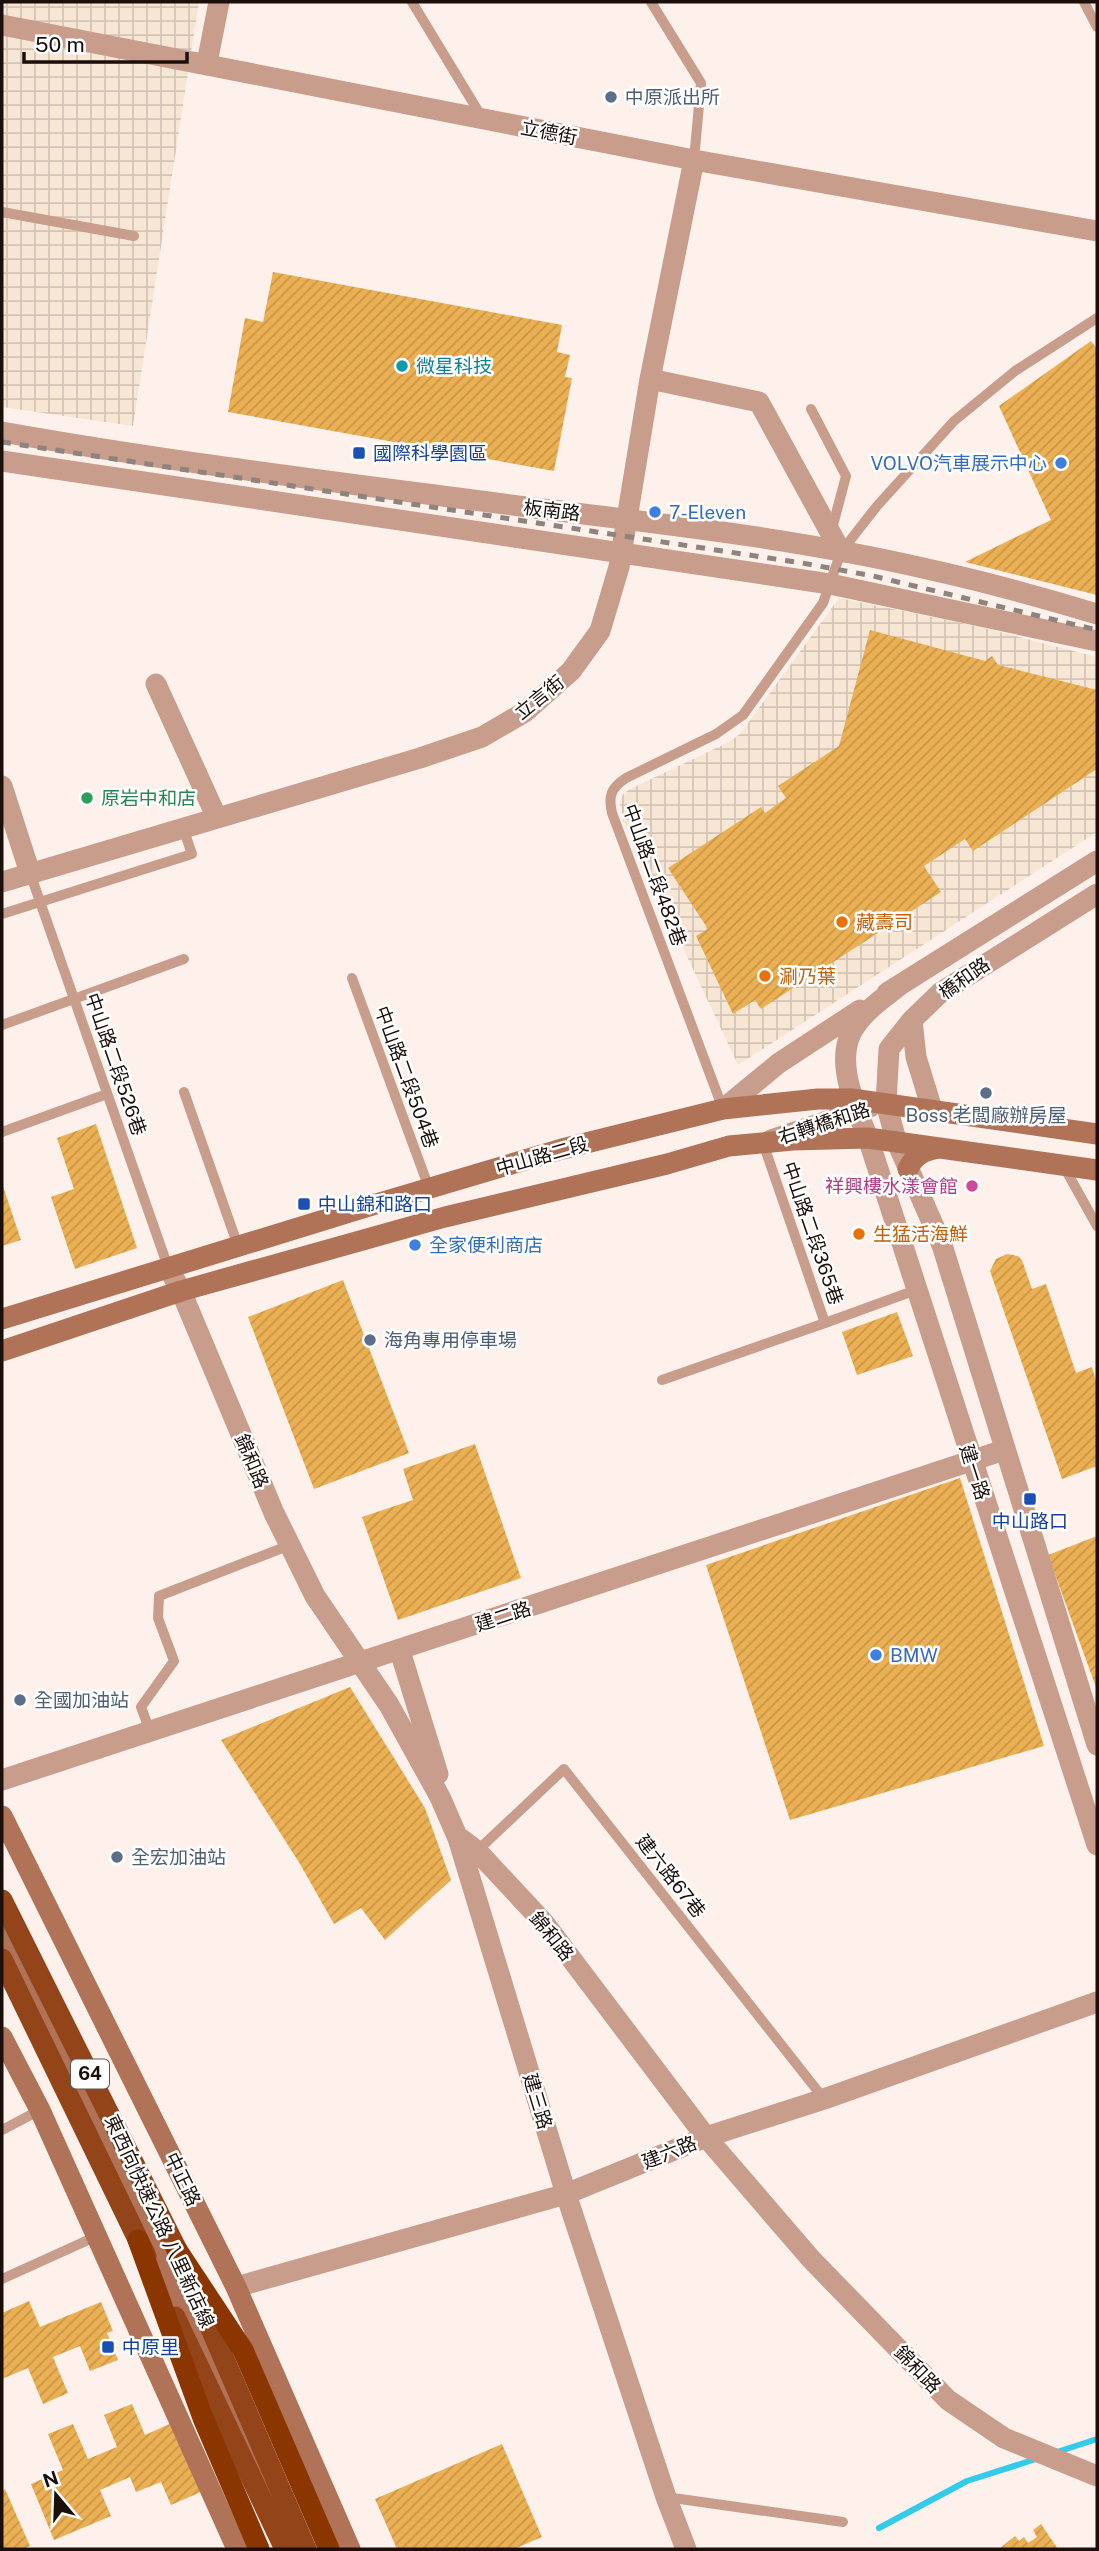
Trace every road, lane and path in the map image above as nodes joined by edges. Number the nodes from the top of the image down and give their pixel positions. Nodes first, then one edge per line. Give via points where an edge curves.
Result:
1 (219, 2) edge
2 (412, 2) edge
3 (651, 2) edge
4 (1084, 2) edge
5 (2, 25) edge
6 (1097, 27) edge
7 (207, 63) junction
8 (483, 118) junction
9 (694, 160) junction
10 (2, 212) edge
11 (1097, 231) edge
12 (134, 236) dead end
13 (1093, 321) edge
14 (1097, 334) edge
15 (650, 379) junction
16 (811, 409) dead end
17 (2, 432) edge
18 (2, 461) edge
19 (627, 519) junction
20 (831, 532) junction
21 (841, 552) junction
22 (621, 553) junction
23 (830, 584) junction
24 (1097, 614) edge
25 (1097, 641) edge
26 (156, 684) dead end
27 (2, 786) edge
28 (217, 818) junction
29 (183, 828) junction
30 (1097, 862) edge
31 (30, 873) junction
32 (2, 882) edge
33 (1097, 894) edge
34 (40, 902) junction
35 (2, 914) edge
36 (184, 959) dead end
37 (352, 978) dead end
38 (900, 985) junction
39 (74, 998) junction
40 (912, 1020) junction
41 (2, 1025) edge
42 (184, 1092) dead end
43 (107, 1094) junction
44 (886, 1103) junction
45 (854, 1105) junction
46 (723, 1109) junction
47 (932, 1109) junction
48 (2, 1132) edge
49 (1097, 1134) edge
50 (867, 1138) junction
51 (896, 1140) junction
52 (763, 1143) junction
53 (948, 1148) junction
54 (1063, 1165) junction
55 (908, 1169) junction
56 (1097, 1170) edge
57 (429, 1188) junction
58 (1097, 1226) edge
59 (238, 1245) junction
60 (168, 1267) junction
61 (916, 1290) junction
62 (181, 1292) junction
63 (2, 1319) edge
64 (825, 1323) junction
65 (2, 1351) edge
66 (662, 1381) dead end
67 (1004, 1450) junction
68 (972, 1462) junction
69 (290, 1545) junction
70 (400, 1650) junction
71 (361, 1661) junction
72 (150, 1731) junction
73 (1097, 1745) edge
74 (2, 1780) edge
75 (2, 1816) edge
76 (457, 1836) junction
77 (1097, 1845) edge
78 (477, 1851) junction
79 (2, 1900) edge
80 (2, 1924) edge
81 (2, 1959) edge
82 (1097, 2002) edge
83 (2, 2037) edge
84 (824, 2099) junction
85 (40, 2110) junction
86 (2, 2130) edge
87 (706, 2137) junction
88 (566, 2194) junction
89 (97, 2236) junction
90 (138, 2240) junction
91 (177, 2250) junction
92 (2, 2279) edge
93 (236, 2287) junction
94 (1097, 2476) edge
95 (666, 2497) junction
96 (843, 2522) dead end
97 (237, 2549) edge
98 (259, 2549) edge
99 (285, 2549) edge
100 (296, 2549) edge
101 (306, 2549) edge
102 (329, 2549) edge
103 (350, 2549) edge
104 (686, 2549) edge

1 - 7 street
2 - 8 lane
3 - 9 lane via 701,83
4 - 6 lane
5 - 7 street, 立德街
7 - 8 street, 立德街
8 - 9 street, 立德街
9 - 11 street, 立德街
9 - 15 street, 立言街
10 - 12 lane
13 - 14 lane
13 - 21 lane, 中山路二段482巷 via 1015,371 954,421
15 - 19 street, 立言街
15 - 20 street via 759,401
16 - 20 lane via 846,476
17 - 19 street, 板南路 via 135,456
18 - 22 street, 板南路
19 - 21 street, 板南路
19 - 22 street, 立言街
20 - 21 street
21 - 23 lane, 中山路二段482巷
21 - 24 street, 板南路 via 934,570
22 - 23 street, 板南路
22 - 28 street, 立言街 via 600,631 571,671 525,712 482,737
23 - 25 street, 板南路
23 - 46 lane, 中山路二段482巷 via 823,603 743,715 716,734 626,778 610,794 612,813
26 - 28 street
27 - 31 street
28 - 29 street, 立言街
29 - 31 street, 立言街
29 - 34 lane via 192,854
30 - 38 street, 橋和路
31 - 32 street, 立言街
31 - 34 lane, 中山路二段526巷
33 - 40 street, 橋和路 via 940,993
34 - 35 lane
34 - 39 lane, 中山路二段526巷
36 - 39 lane
37 - 57 lane, 中山路二段504巷
38 - 45 street, 橋和路 via 862,1017 848,1038 845,1052
38 - 46 street, 橋和路 via 779,1063
39 - 41 lane
39 - 43 lane, 中山路二段526巷
40 - 44 street, 橋和路 via 890,1049
40 - 47 street via 916,1057
42 - 59 lane
43 - 48 lane
43 - 60 lane, 中山路二段526巷
44 - 45 main road, 中山路二段
44 - 47 main road, 中山路二段
44 - 51 street, 建一路
45 - 46 main road, 中山路二段 via 818,1099
45 - 50 street, 建一路
45 - 52 street, 右轉橋和路
46 - 57 main road, 中山路二段
47 - 49 main road, 中山路二段
50 - 51 main road, 中山路二段
50 - 52 main road, 中山路二段
50 - 61 street, 建一路
51 - 53 main road, 中山路二段
51 - 55 street, 建一路
52 - 62 main road, 中山路二段 via 729,1146 444,1217
52 - 64 lane, 中山路二段365巷
53 - 54 main road, 中山路二段
53 - 55 main road via 924,1152
54 - 56 main road, 中山路二段
54 - 58 lane
55 - 67 street, 建一路 via 942,1245
57 - 59 main road, 中山路二段
59 - 60 main road, 中山路二段
60 - 62 street, 錦和路
60 - 63 main road, 中山路二段
61 - 64 lane, 中山路二段365巷
61 - 68 street, 建一路
62 - 65 main road, 中山路二段
62 - 69 street, 錦和路
64 - 66 lane
67 - 68 street, 建二路
67 - 73 street, 建一路
68 - 70 street, 建二路
68 - 77 street, 建一路
69 - 71 street, 錦和路 via 315,1596
69 - 72 lane via 159,1596 158,1618 174,1661 141,1707
70 - 71 street, 建二路
70 - 76 street, 建三路
71 - 72 street, 建二路
71 - 76 street, 錦和路 via 421,1762
72 - 74 street, 建二路
75 - 93 main road, 中正路
76 - 78 street, 錦和路
76 - 88 street, 建三路
78 - 84 lane, 建六路67巷 via 564,1769
78 - 87 street, 錦和路 via 545,1924
79 - 91 highway, 東西向快速公路 八里新店線 / 64
80 - 100 main road
81 - 90 highway, 東西向快速公路 八里新店線 / 64
82 - 84 street, 建六路
83 - 85 main road
84 - 87 street, 建六路
85 - 86 lane
85 - 89 main road
87 - 88 street, 建六路
87 - 94 street, 錦和路 via 811,2259 948,2400 1004,2438
88 - 93 street, 建六路
88 - 95 street, 建三路
89 - 92 lane
89 - 97 main road
90 - 98 highway via 203,2418
90 - 99 highway, 東西向快速公路 八里新店線 / 64
91 - 101 highway, 東西向快速公路 八里新店線 / 64
91 - 102 highway via 243,2350
93 - 103 main road, 中正路
95 - 96 lane
95 - 104 street, 建三路

